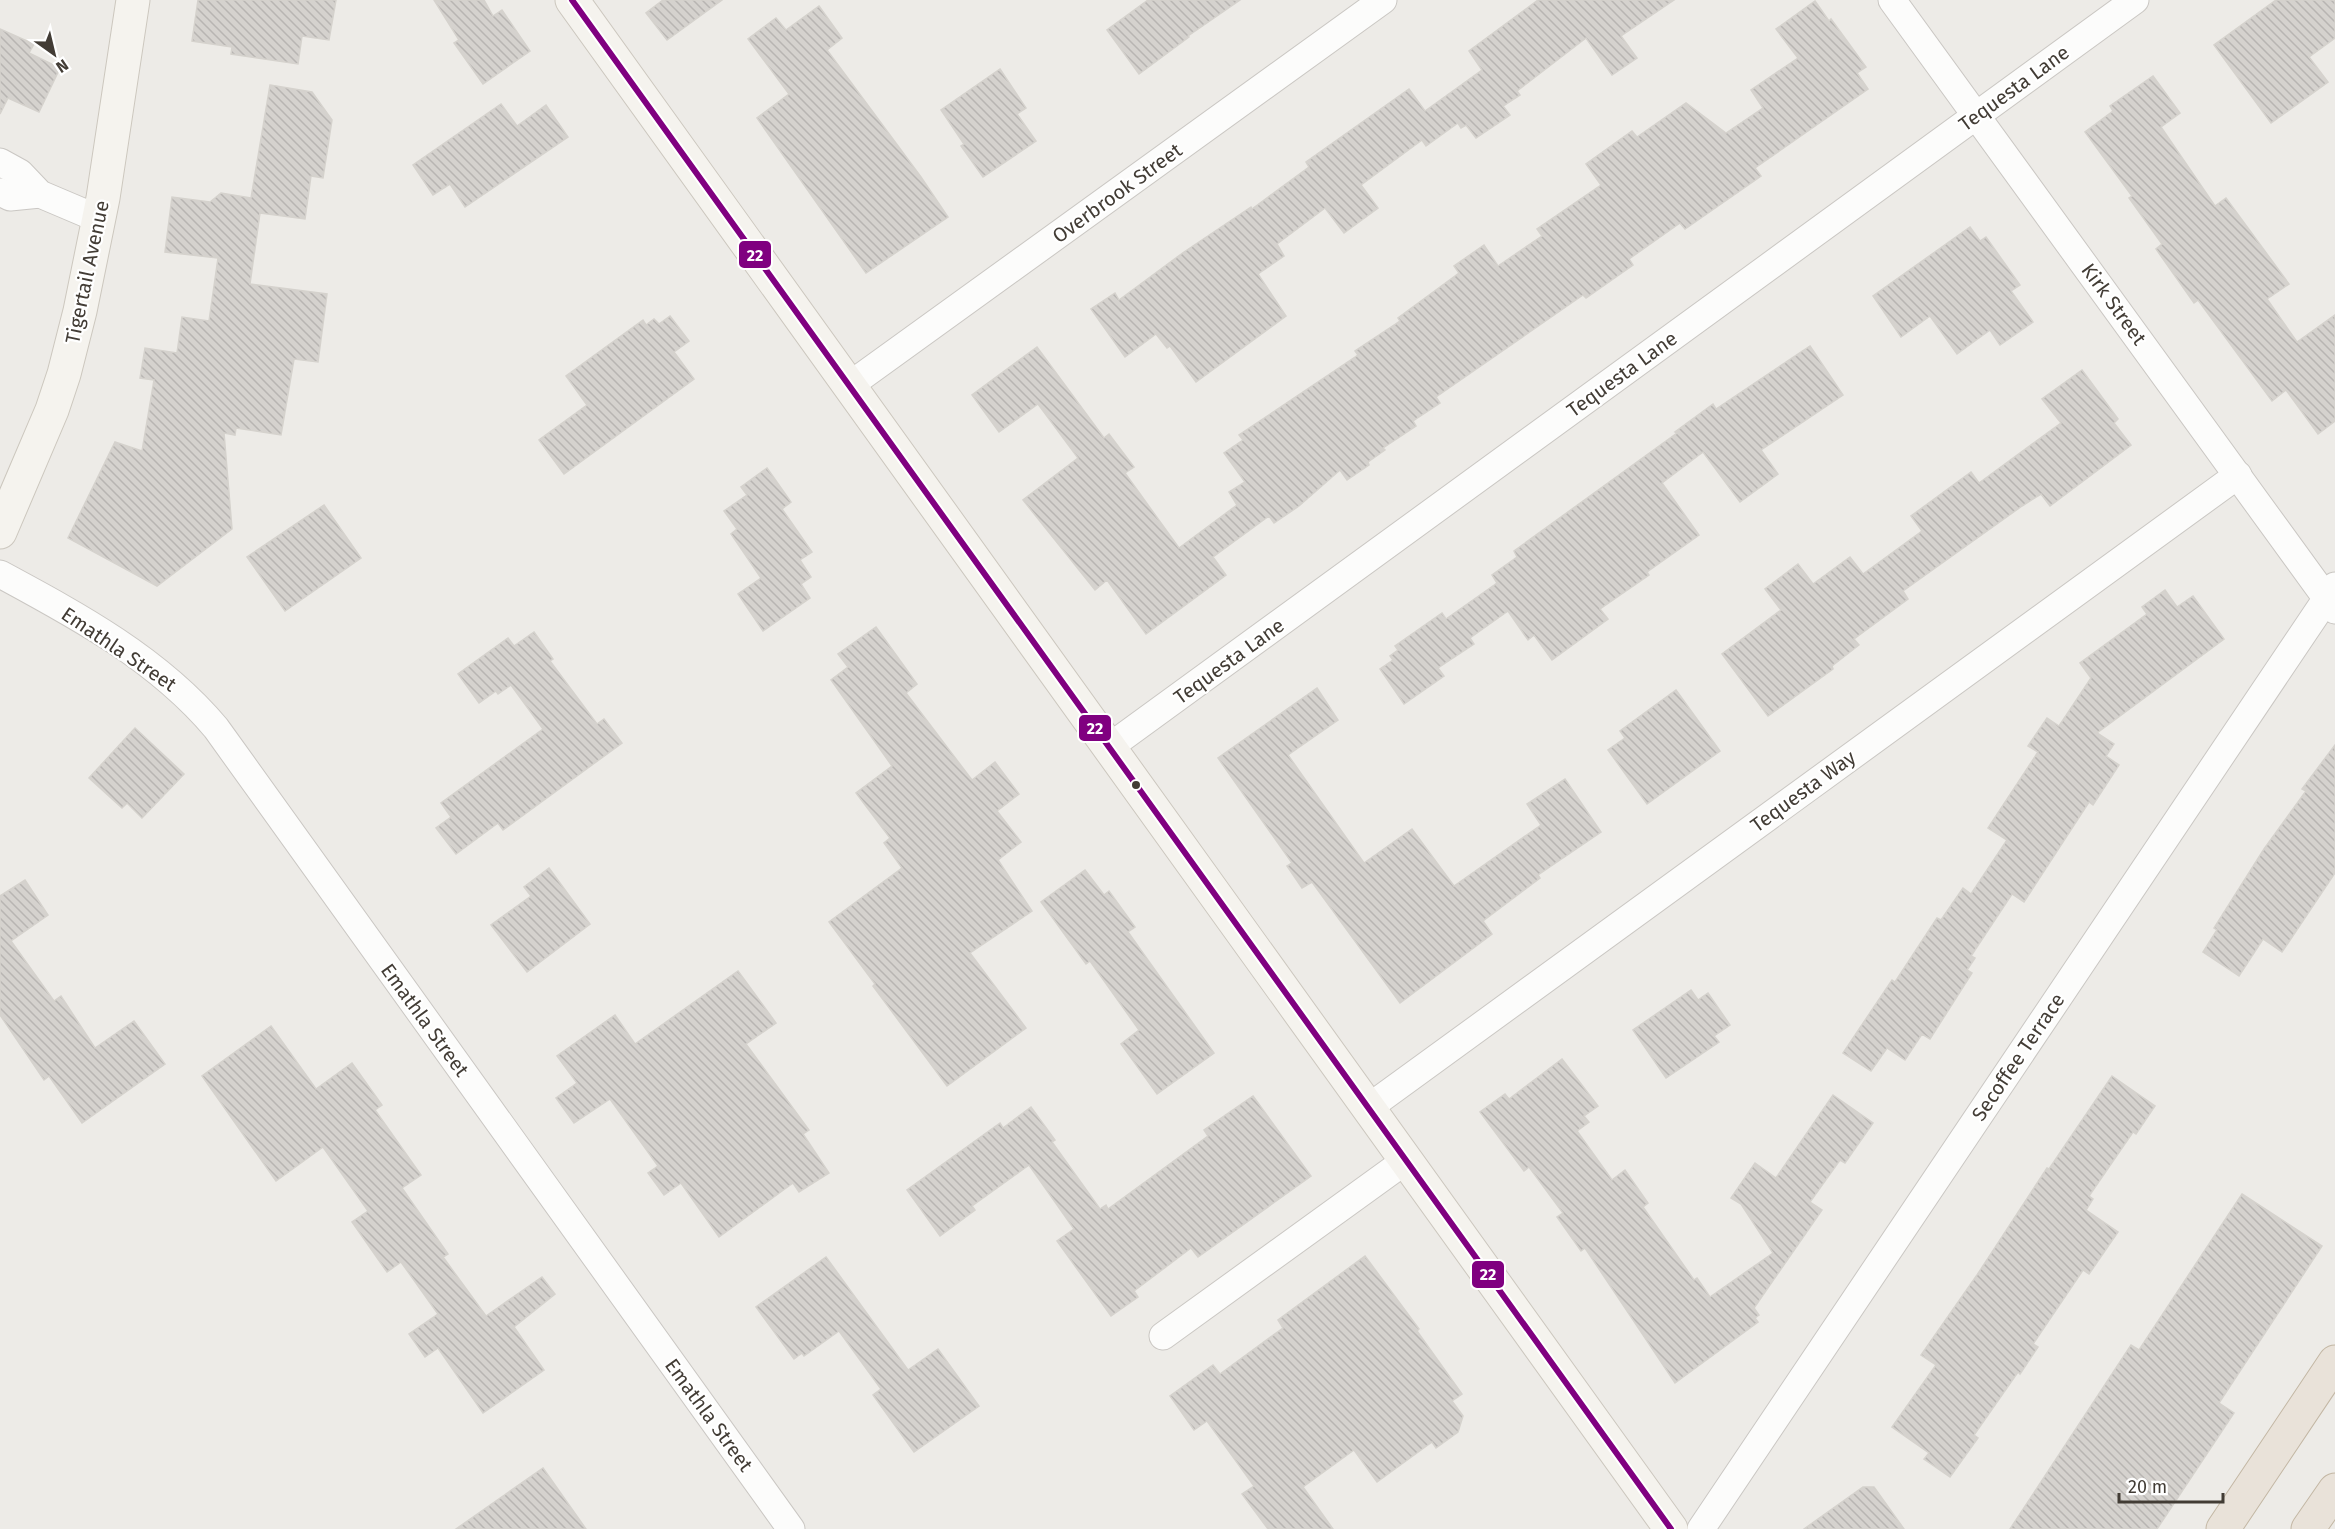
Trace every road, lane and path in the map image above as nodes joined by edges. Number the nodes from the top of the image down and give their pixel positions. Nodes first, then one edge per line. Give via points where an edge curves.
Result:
1 (133, 0) edge
2 (572, 0) edge
3 (1892, 0) edge
4 (2135, 0) edge
5 (1367, 5) edge
6 (1977, 116) junction
7 (0, 162) edge
8 (0, 192) edge
9 (40, 194) junction
10 (99, 219) junction
11 (850, 385) junction
12 (2238, 475) junction
13 (0, 532) edge
14 (0, 574) edge
15 (2332, 598) edge
16 (1108, 748) junction
17 (1368, 1108) junction
18 (1405, 1161) junction
19 (1163, 1336) dead end
20 (2335, 1362) edge
21 (2335, 1490) edge
22 (791, 1529) edge
23 (1671, 1529) edge
24 (1701, 1529) edge
25 (2223, 1529) edge
26 (2308, 1529) edge

1 - 10 street, Tigertail Avenue
2 - 11 street
3 - 6 street, Kirk Street
4 - 6 street, Tequesta Lane
5 - 11 street, Overbrook Street
6 - 12 street, Kirk Street
6 - 16 street, Tequesta Lane
7 - 9 street via 20,173
8 - 9 street via 10,197
9 - 10 street
10 - 13 street, Tigertail Avenue via 64,374
11 - 16 street
12 - 15 street, Kirk Street
12 - 17 street, Tequesta Way
14 - 22 street, Emathla Street via 134,654 184,694 216,728
15 - 24 street, Secoffee Terrace
16 - 17 street
17 - 18 street
18 - 19 street
18 - 23 street
20 - 25 highway
21 - 26 highway

